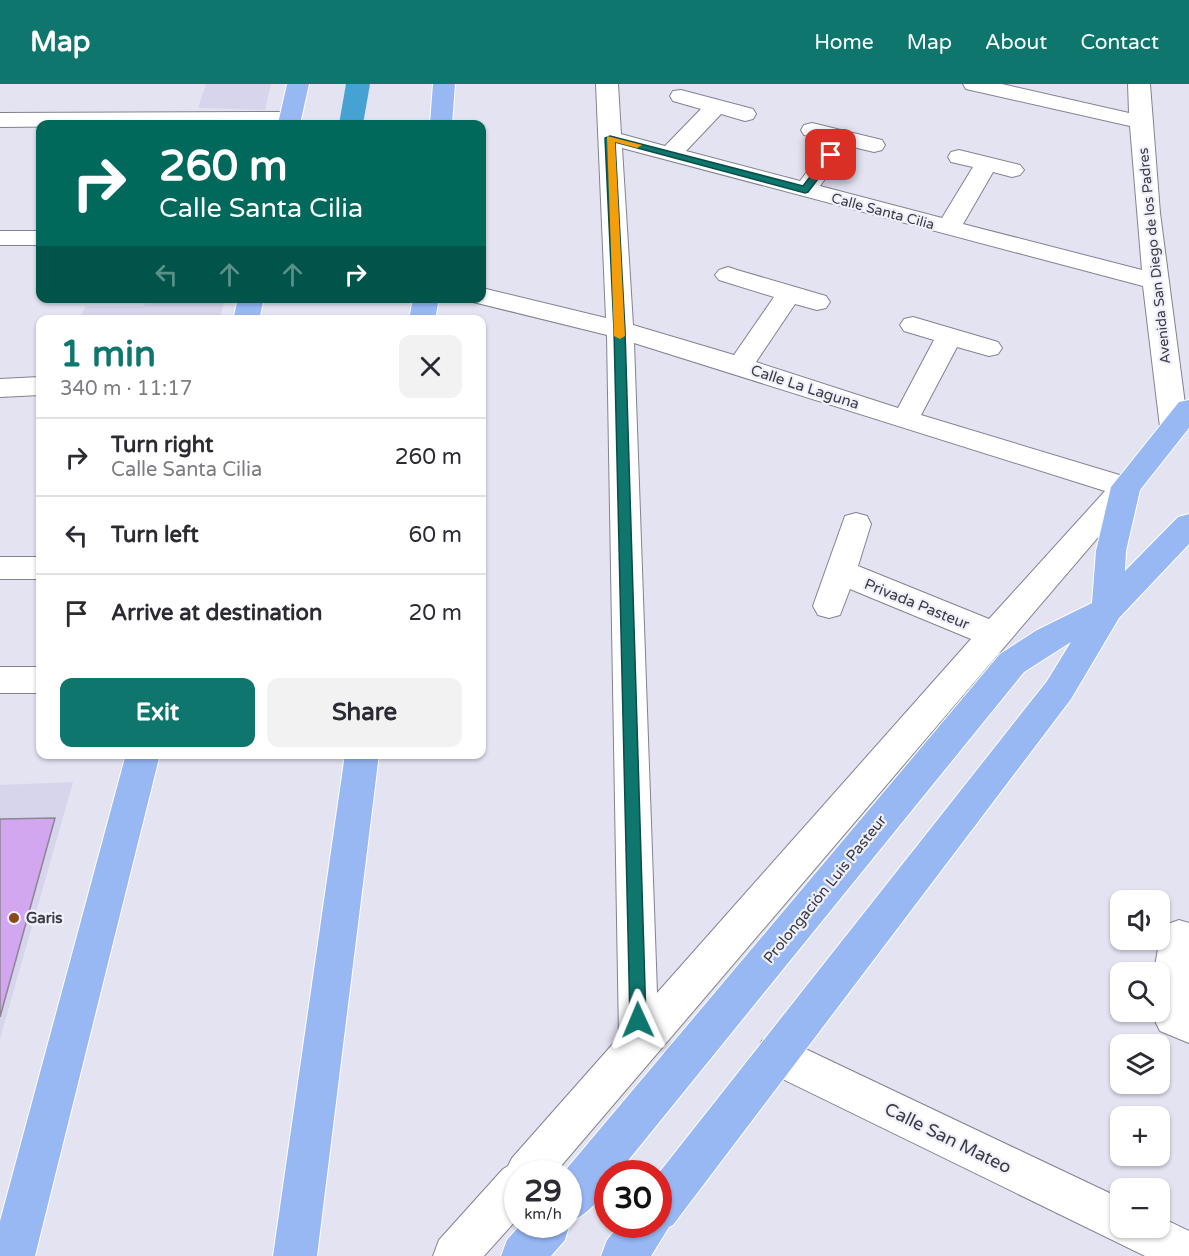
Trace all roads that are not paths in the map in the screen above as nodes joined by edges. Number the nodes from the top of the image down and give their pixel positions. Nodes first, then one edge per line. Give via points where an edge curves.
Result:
1 (298, 84) edge
2 (444, 84) edge
3 (607, 84) edge
4 (974, 84) edge
5 (1139, 84) edge
6 (681, 96) dead end
7 (716, 106) junction
8 (745, 114) dead end
9 (0, 120) edge
10 (36, 120) edge
11 (290, 120) edge
12 (441, 120) edge
13 (1140, 123) junction
14 (812, 130) dead end
15 (610, 138) junction
16 (844, 138) junction
17 (874, 145) dead end
18 (671, 153) junction
19 (959, 157) dead end
20 (987, 164) junction
21 (1012, 170) dead end
22 (805, 190) junction
23 (948, 229) junction
24 (36, 237) edge
25 (0, 238) edge
26 (728, 276) dead end
27 (1156, 282) junction
28 (789, 294) junction
29 (486, 297) edge
30 (817, 302) dead end
31 (913, 325) dead end
32 (620, 330) junction
33 (949, 336) junction
34 (989, 348) dead end
35 (740, 366) junction
36 (36, 386) edge
37 (0, 388) edge
38 (1181, 418) edge
39 (905, 420) junction
40 (1126, 487) junction
41 (856, 524) dead end
42 (1189, 525) edge
43 (0, 568) edge
44 (36, 568) edge
45 (841, 572) junction
46 (830, 606) dead end
47 (1108, 609) junction
48 (994, 635) junction
49 (36, 680) edge
50 (0, 681) edge
51 (142, 759) edge
52 (361, 759) edge
53 (1179, 938) dead end
54 (1189, 1024) edge
55 (639, 1044) junction
56 (776, 1055) junction
57 (538, 1160) edge
58 (582, 1184) edge
59 (672, 1197) edge
60 (504, 1200) edge
61 (1110, 1216) edge
62 (538, 1238) edge
63 (1156, 1238) edge
64 (1189, 1254) edge
65 (13, 1256) edge
66 (296, 1256) edge
67 (455, 1256) edge
68 (523, 1256) edge

1 - 11 main road
2 - 12 main road
3 - 15 street
4 - 13 street
5 - 13 street, Avenida San Diego de los Padres
6 - 7 street
7 - 8 street
7 - 18 street
9 - 10 street
13 - 27 street, Avenida San Diego de los Padres
14 - 16 street
15 - 18 street, Calle Santa Cilia
15 - 32 street
16 - 17 street
16 - 22 street
18 - 22 street, Calle Santa Cilia
19 - 20 street
20 - 21 street
20 - 23 street
22 - 23 street, Calle Santa Cilia
23 - 27 street, Calle Santa Cilia
24 - 25 street
26 - 28 street
27 - 38 street, Avenida San Diego de los Padres
28 - 30 street
28 - 35 street
29 - 32 street, Calle La Laguna
31 - 33 street
32 - 35 street, Calle La Laguna
32 - 55 street
33 - 34 street
33 - 39 street
35 - 39 street, Calle La Laguna
36 - 37 street
38 - 40 main road, Prolongación Luis Pasteur
39 - 40 street, Calle La Laguna
40 - 47 main road, Prolongación Luis Pasteur via 1111,551
40 - 48 street
41 - 45 street
42 - 47 main road, Prolongación Luis Pasteur
43 - 44 street
45 - 46 street
45 - 48 street, Privada Pasteur
47 - 56 main road, Prolongación Luis Pasteur via 1059,690
47 - 58 main road, Prolongación Luis Pasteur via 1048,639 1012,663
48 - 55 street
49 - 50 street
51 - 65 main road
52 - 66 main road
53 - 54 street via 1168,1006 1174,1018
55 - 57 street
56 - 59 main road, Prolongación Luis Pasteur
56 - 61 street, Calle San Mateo
60 - 67 street
62 - 68 main road
63 - 64 street

